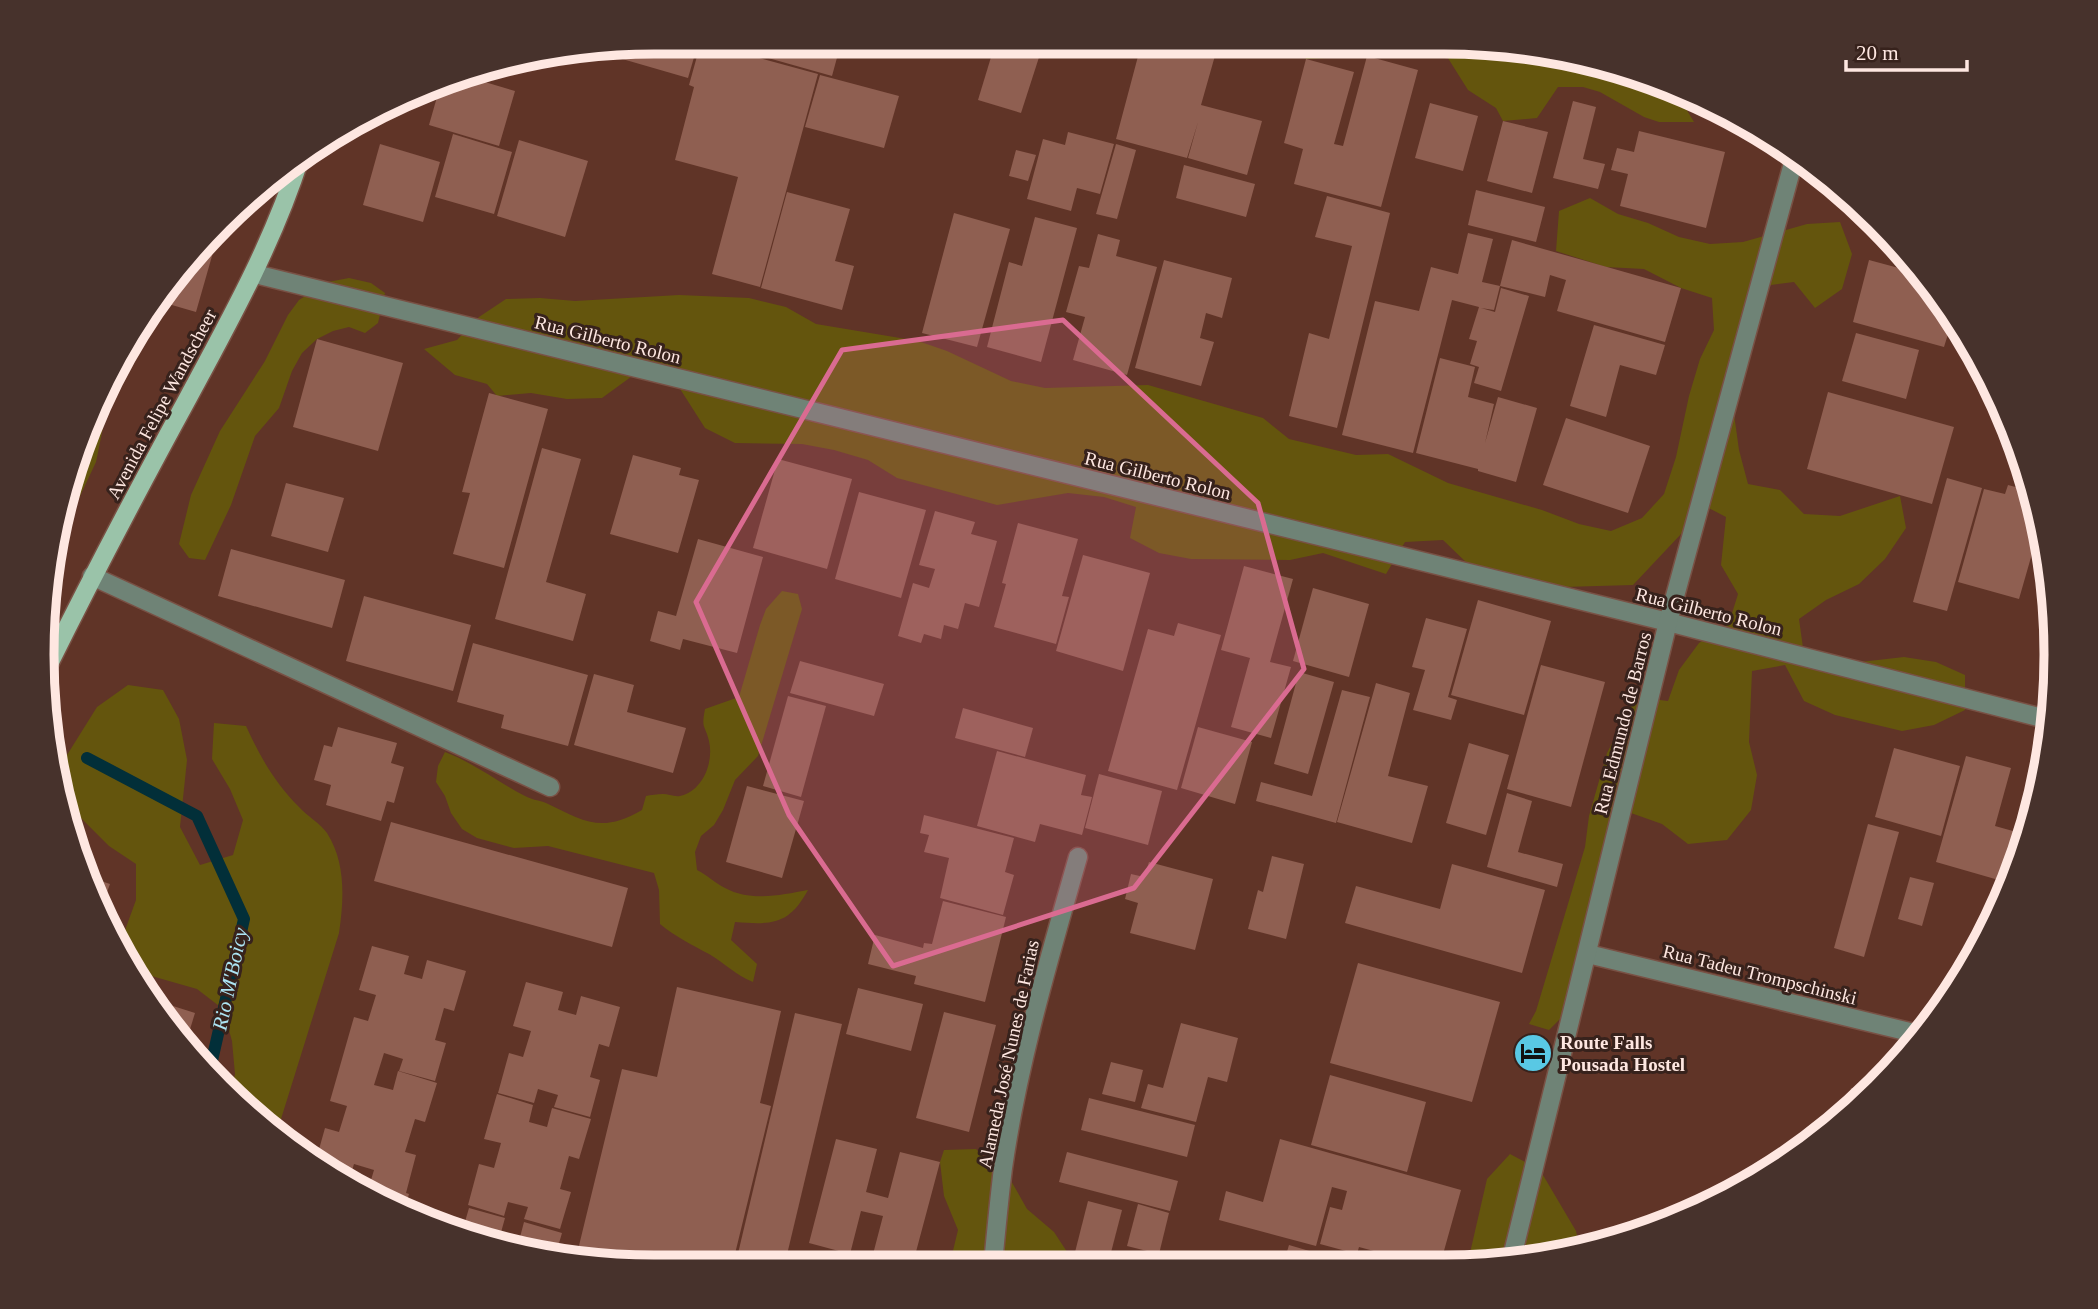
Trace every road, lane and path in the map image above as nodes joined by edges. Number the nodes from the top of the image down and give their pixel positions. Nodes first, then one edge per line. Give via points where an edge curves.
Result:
1 (1792, 166) edge
2 (295, 174) edge
3 (255, 274) junction
4 (92, 576) junction
5 (1668, 622) junction
6 (54, 654) edge
7 (2040, 717) edge
8 (550, 787) dead end
9 (1078, 857) dead end
10 (1588, 954) junction
11 (1910, 1032) edge
12 (1514, 1251) edge
13 (994, 1255) edge

1 - 5 street, Rua Edmundo de Barros
2 - 3 main road, Avenida Felipe Wandscheer
3 - 4 main road, Avenida Felipe Wandscheer
3 - 5 street, Rua Gilberto Rolon
4 - 6 main road, Avenida Felipe Wandscheer
4 - 8 street
5 - 7 street, Rua Gilberto Rolon
5 - 10 street, Rua Edmundo de Barros
9 - 13 street, Alameda José Nunes de Farias via 1019,1084 1003,1167
10 - 11 street, Rua Tadeu Trompschinski
10 - 12 street, Rua Edmundo de Barros

